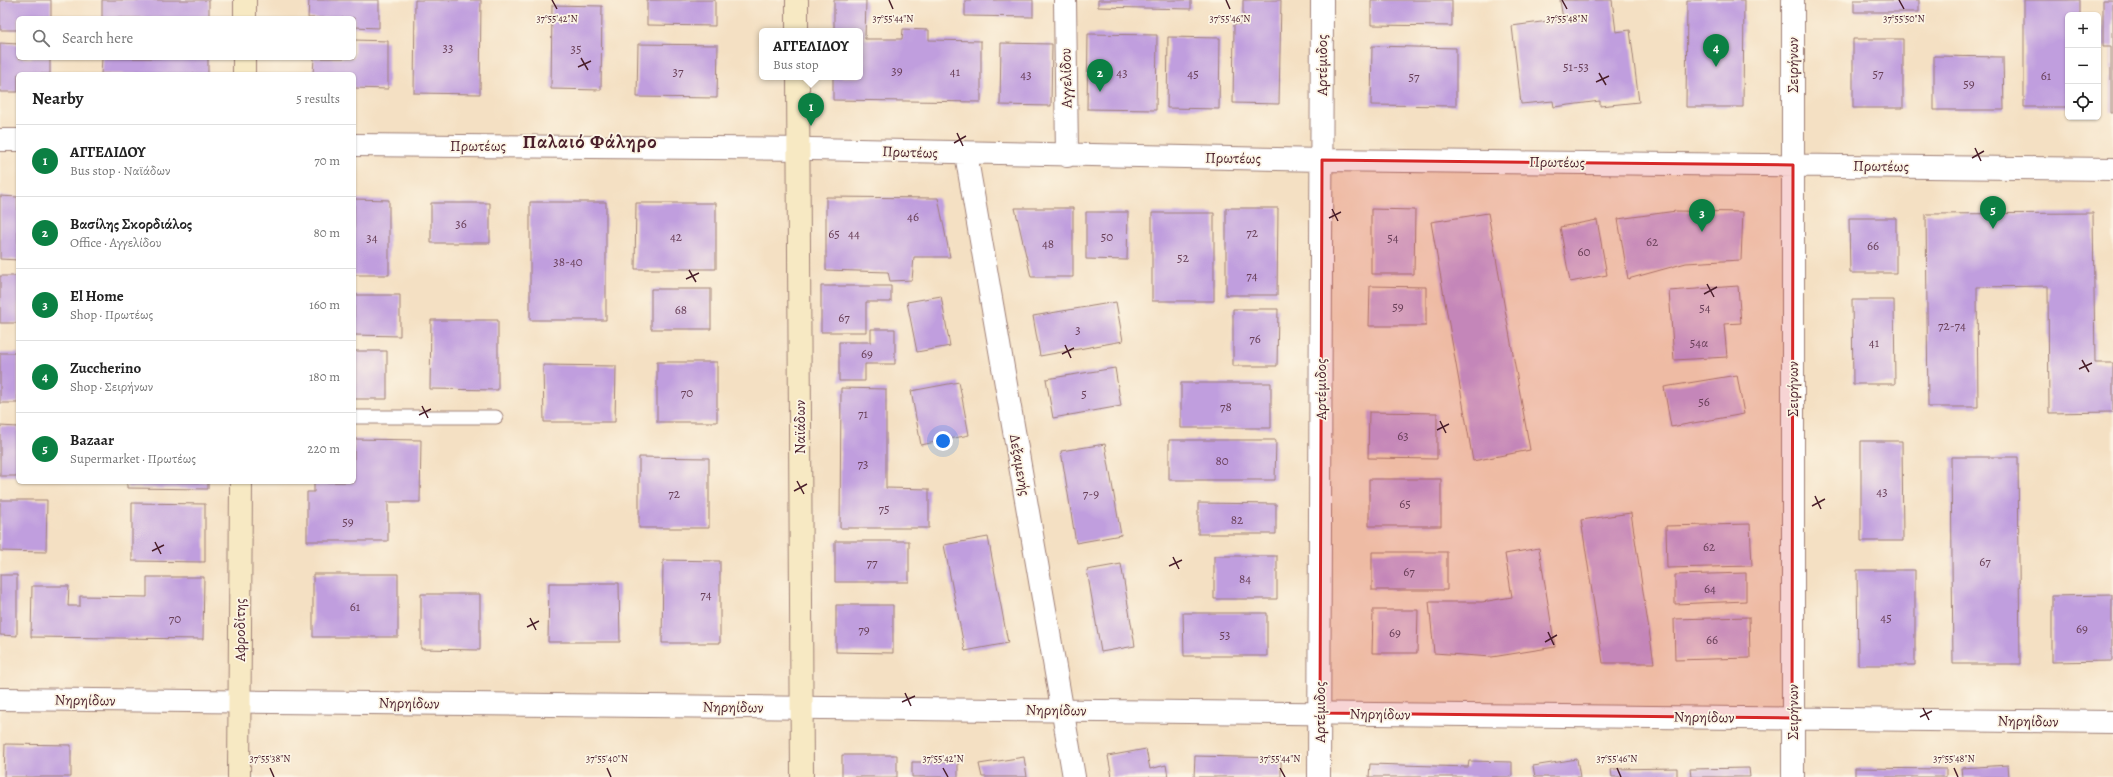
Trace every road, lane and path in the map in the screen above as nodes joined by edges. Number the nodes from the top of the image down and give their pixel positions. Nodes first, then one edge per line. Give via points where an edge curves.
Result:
1 (245, 0) edge
2 (797, 0) edge
3 (1065, 0) edge
4 (1322, 0) edge
5 (1793, 0) edge
6 (245, 16) edge
7 (797, 28) edge
8 (244, 60) edge
9 (244, 72) edge
10 (798, 80) edge
11 (0, 140) edge
12 (16, 140) edge
13 (356, 145) edge
14 (798, 149) junction
15 (966, 154) junction
16 (1067, 156) junction
17 (1322, 160) junction
18 (1793, 165) junction
19 (2113, 169) edge
20 (356, 417) edge
21 (496, 417) dead end
22 (241, 484) edge
23 (0, 699) edge
24 (239, 701) junction
25 (801, 707) junction
26 (1063, 710) junction
27 (1320, 713) junction
28 (1792, 718) junction
29 (2113, 722) edge
30 (239, 777) edge
31 (802, 777) edge
32 (1074, 777) edge
33 (1320, 777) edge
34 (1793, 777) edge

1 - 6 street
2 - 7 street
3 - 16 street, Αγγελίδου
4 - 17 street, Αρτέμιδος
5 - 18 street, Σειρήνων
8 - 9 street
10 - 14 street, Ναϊάδων
11 - 12 street
13 - 14 street, Πρωτέως
14 - 15 street, Πρωτέως
14 - 25 street, Ναϊάδων
15 - 16 street, Πρωτέως
15 - 26 street, Δεξαμενής
16 - 17 street, Πρωτέως
17 - 18 street, Πρωτέως
17 - 27 street, Αρτέμιδος
18 - 19 street, Πρωτέως
18 - 28 street, Σειρήνων
20 - 21 lane
22 - 24 street, Αφροδίτης
23 - 24 street, Νηρηίδων
24 - 25 street, Νηρηίδων
24 - 30 street, Αφροδίτης
25 - 26 street, Νηρηίδων
25 - 31 street, Ναϊάδων
26 - 27 street, Νηρηίδων
26 - 32 street, Δεξαμενής
27 - 28 street, Νηρηίδων
27 - 33 street, Αρτέμιδος
28 - 29 street, Νηρηίδων
28 - 34 street, Σειρήνων

